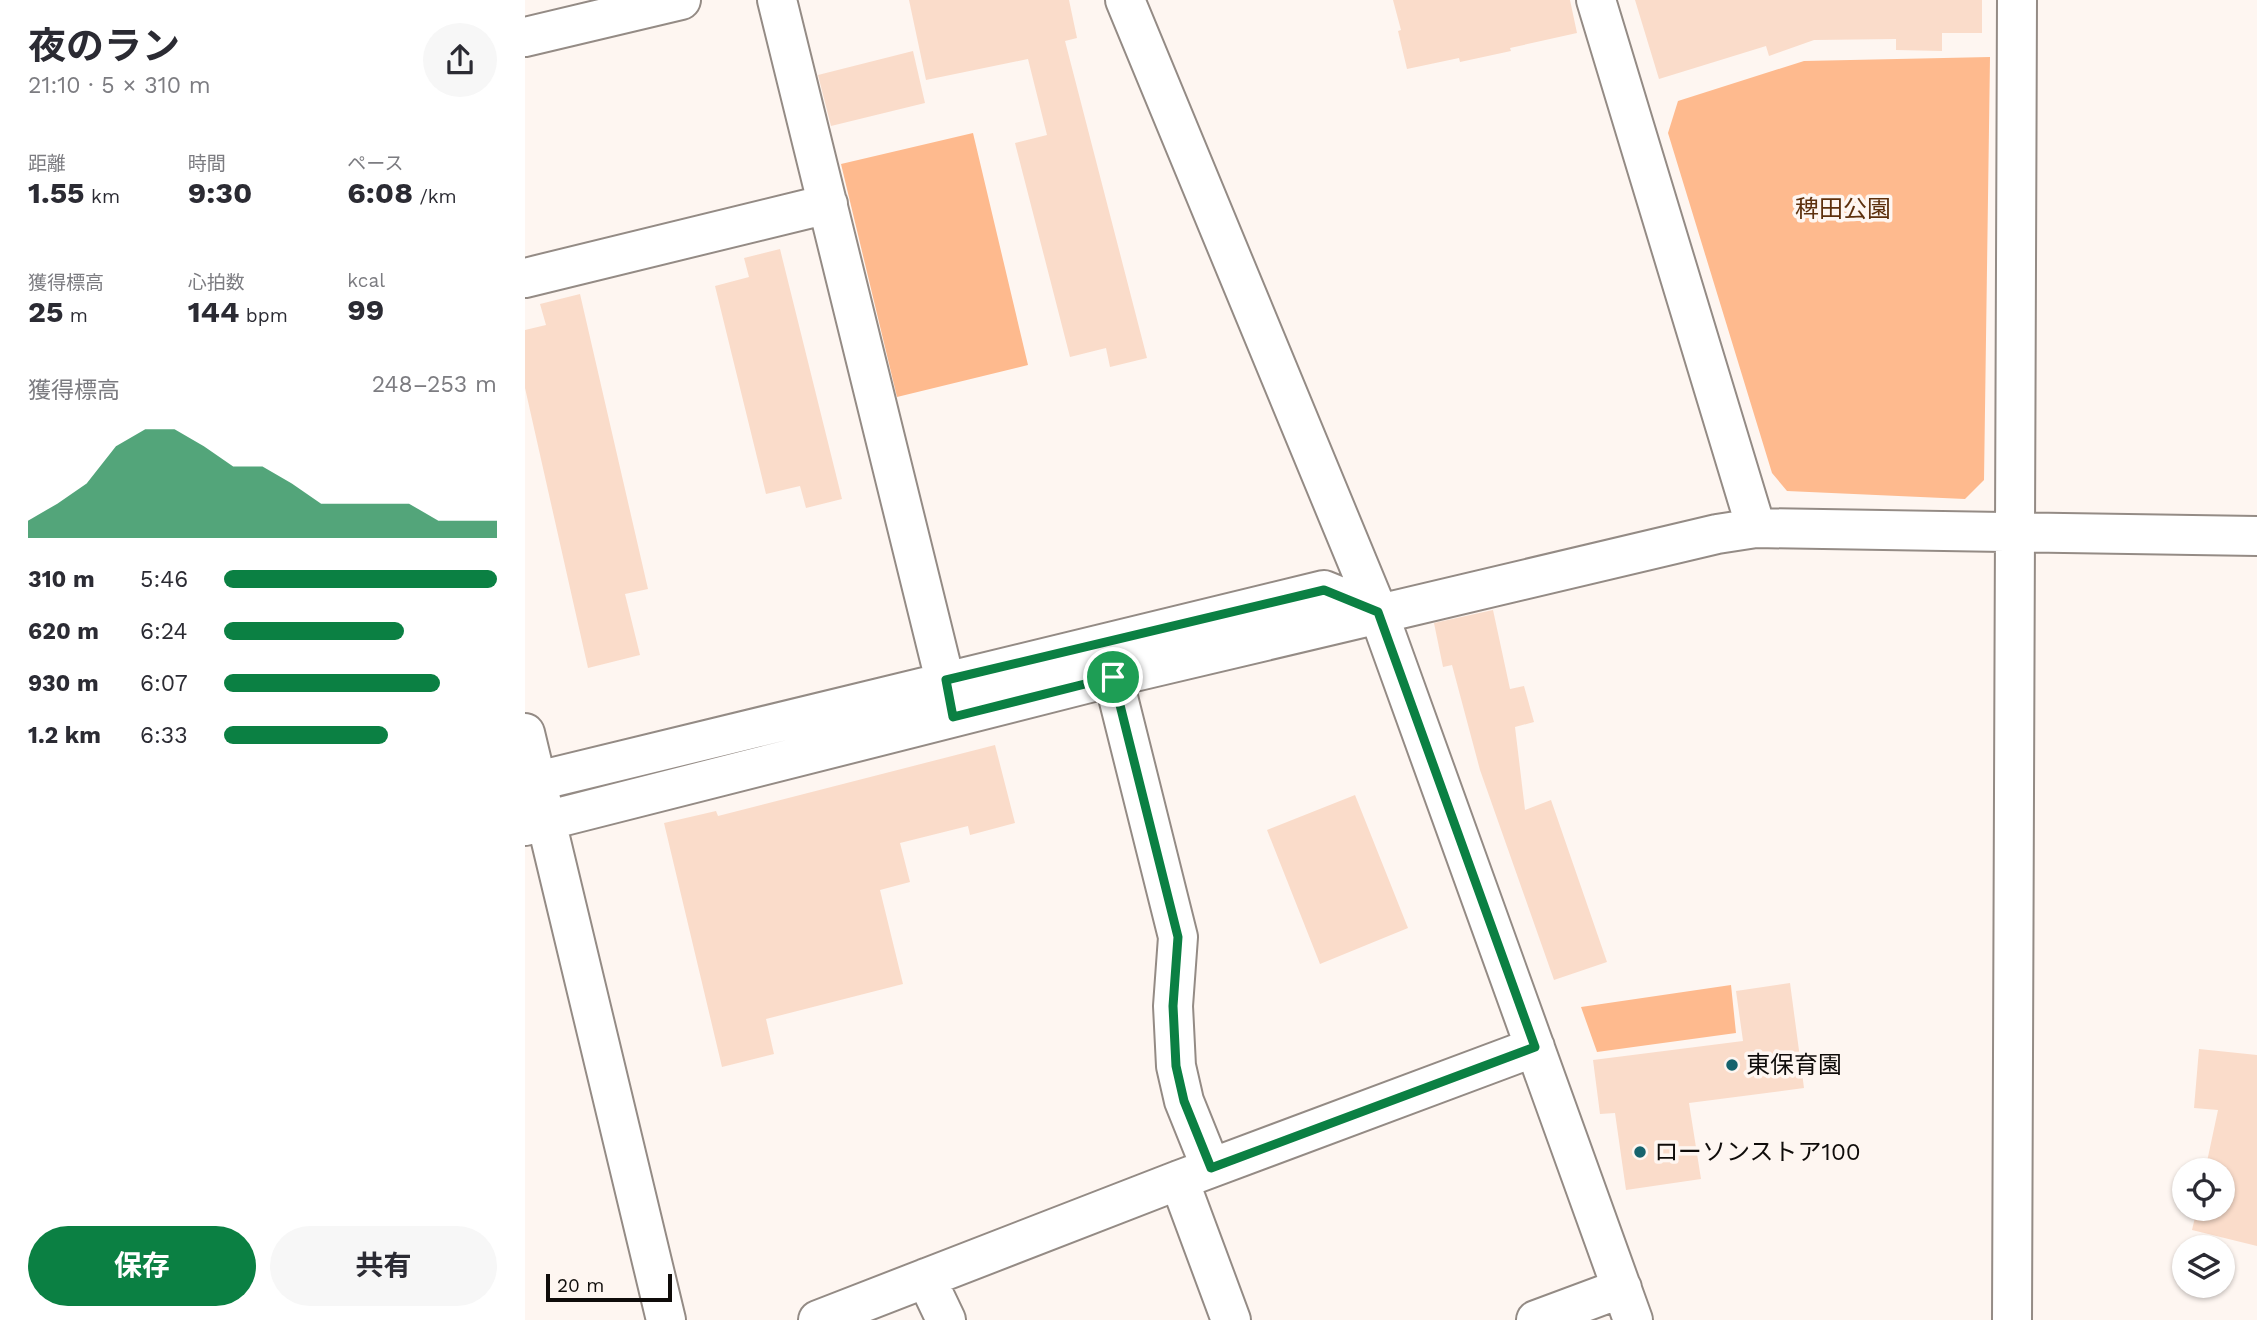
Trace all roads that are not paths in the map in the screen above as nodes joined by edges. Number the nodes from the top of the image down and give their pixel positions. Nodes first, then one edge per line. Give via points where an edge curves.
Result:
1 (681, 0) edge
2 (776, 0) edge
3 (1125, 0) edge
4 (1596, 0) edge
5 (2017, 0) edge
6 (525, 37) edge
7 (828, 204) junction
8 (525, 278) edge
9 (1756, 528) junction
10 (2017, 534) junction
11 (2257, 536) edge
12 (1378, 612) junction
13 (1113, 677) junction
14 (949, 699) junction
15 (525, 733) edge
16 (531, 783) edge
17 (535, 823) edge
18 (1535, 1047) junction
19 (1195, 1174) junction
20 (926, 1278) junction
21 (1627, 1304) edge
22 (666, 1320) edge
23 (818, 1320) edge
24 (946, 1320) edge
25 (1231, 1320) edge
26 (1536, 1320) edge
27 (2012, 1320) edge

1 - 6 street
2 - 7 street
3 - 12 street
4 - 9 street
5 - 10 street
7 - 8 street
7 - 14 street
9 - 10 street
9 - 12 street
10 - 11 street
10 - 27 street
12 - 13 street
12 - 14 street via 1324,590
12 - 18 street
13 - 14 street
13 - 19 street via 1178,937 1173,1006 1176,1066
14 - 16 street
14 - 17 street
15 - 16 street
16 - 17 street
17 - 22 street
18 - 19 street
18 - 21 street
19 - 20 street
19 - 25 street
20 - 23 street
20 - 24 street
21 - 26 street

